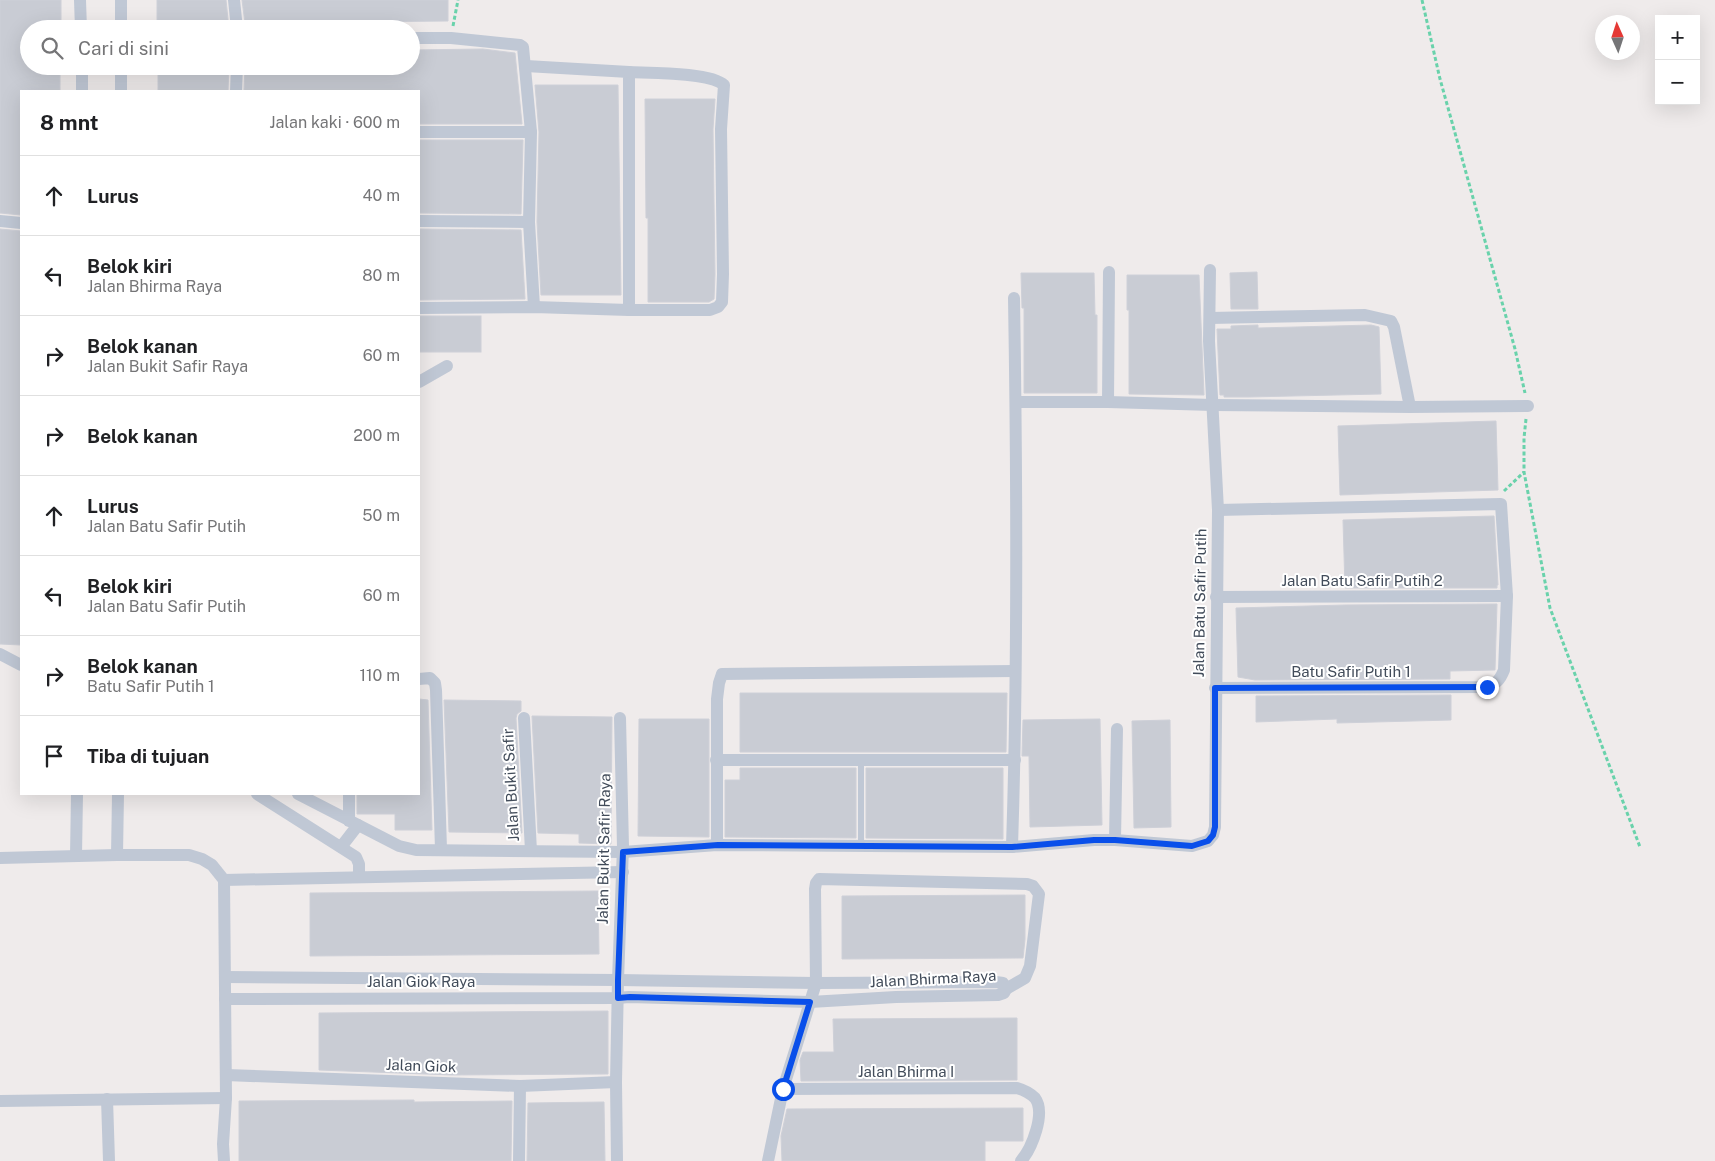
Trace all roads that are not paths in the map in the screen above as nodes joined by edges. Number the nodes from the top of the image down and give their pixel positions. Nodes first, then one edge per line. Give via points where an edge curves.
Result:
1 (80, 0) edge
2 (121, 0) edge
3 (234, 0) edge
4 (81, 20) edge
5 (121, 20) edge
6 (236, 20) edge
7 (420, 38) edge
8 (526, 66) junction
9 (628, 72) junction
10 (82, 75) edge
11 (121, 75) edge
12 (237, 75) edge
13 (82, 90) edge
14 (121, 90) edge
15 (236, 90) edge
16 (420, 132) edge
17 (531, 132) junction
18 (420, 221) edge
19 (0, 222) edge
20 (529, 222) junction
21 (20, 223) edge
22 (1210, 270) dead end
23 (1109, 272) dead end
24 (1014, 298) dead end
25 (534, 307) junction
26 (420, 308) edge
27 (629, 310) junction
28 (1210, 318) junction
29 (447, 366) dead end
30 (420, 381) edge
31 (1016, 402) junction
32 (1108, 402) junction
33 (1213, 405) junction
34 (1528, 406) road end
35 (1410, 407) junction
36 (1218, 510) junction
37 (1507, 596) junction
38 (1216, 597) junction
39 (0, 654) edge
40 (20, 664) edge
41 (1015, 671) junction
42 (420, 679) edge
43 (1215, 688) junction
44 (524, 718) dead end
45 (620, 718) dead end
46 (1117, 729) dead end
47 (716, 760) junction
48 (861, 760) junction
49 (1015, 760) junction
50 (77, 795) edge
51 (118, 795) edge
52 (259, 795) edge
53 (300, 795) edge
54 (349, 795) edge
55 (354, 825) junction
56 (1115, 840) junction
57 (343, 845) junction
58 (718, 845) junction
59 (861, 846) junction
60 (1012, 847) junction
61 (440, 849) junction
62 (531, 851) junction
63 (117, 854) junction
64 (76, 856) junction
65 (0, 858) edge
66 (623, 863) junction
67 (360, 877) junction
68 (224, 880) junction
69 (225, 977) junction
70 (300, 978) junction
71 (618, 980) junction
72 (816, 984) junction
73 (1006, 989) junction
74 (225, 998) junction
75 (618, 998) junction
76 (300, 999) junction
77 (810, 1002) junction
78 (226, 1075) junction
79 (616, 1082) junction
80 (520, 1086) junction
81 (783, 1089) junction
82 (226, 1098) junction
83 (107, 1099) junction
84 (0, 1101) edge
85 (109, 1161) edge
86 (224, 1161) edge
87 (519, 1161) edge
88 (617, 1161) edge
89 (768, 1161) edge
90 (1021, 1161) edge

1 - 4 street
2 - 5 street
3 - 6 street
7 - 8 street via 520,45 524,49
8 - 9 street
8 - 17 street
9 - 27 street
9 - 27 street via 699,76 719,81 725,88 721,129 722,302 710,310
10 - 13 street
11 - 14 street
12 - 15 street
16 - 17 street
17 - 20 street
18 - 20 street
19 - 21 street
20 - 25 street
22 - 28 street, Jalan Batu Safir Putih
23 - 32 street
24 - 31 street
25 - 26 street
25 - 27 street
28 - 33 street, Jalan Batu Safir Putih
28 - 35 street via 1365,315 1390,321 1394,327
29 - 30 street
31 - 32 street
31 - 41 street
32 - 33 street
33 - 35 street
33 - 36 street, Jalan Batu Safir Putih
34 - 35 street
36 - 37 street via 1501,504
36 - 38 street, Jalan Batu Safir Putih
37 - 38 street, Jalan Batu Safir Putih 2
37 - 43 street, Batu Safir Putih 1 via 1504,670 1496,683 1487,687
38 - 43 street, Jalan Batu Safir Putih
39 - 40 street
41 - 47 street via 722,674 717,699
41 - 49 street
42 - 61 street via 430,678 436,690
43 - 56 street, Jalan Batu Safir Putih via 1213,835 1208,841 1192,846
44 - 62 street, Jalan Bukit Safir
45 - 66 street, Jalan Bukit Safir Raya
46 - 56 street
47 - 48 street
47 - 58 street
48 - 49 street
48 - 59 lane
49 - 60 street
50 - 64 street
51 - 63 street
52 - 57 street
53 - 55 street
54 - 55 street
55 - 57 street
55 - 61 street via 407,849
56 - 60 street
57 - 67 street via 356,857
58 - 59 street
58 - 66 street
59 - 60 street
61 - 62 street
62 - 66 street
63 - 64 street
63 - 68 street via 189,855 212,865
64 - 65 street
66 - 67 street
66 - 71 street, Jalan Bukit Safir Raya
67 - 68 street
68 - 69 street
69 - 70 street, Jalan Giok Raya
69 - 74 street
70 - 71 street, Jalan Giok Raya
70 - 76 street
71 - 72 street, Jalan Bhirma Raya
71 - 75 street, Jalan Bukit Safir Raya
72 - 73 street, Jalan Bhirma Raya via 1003,982
72 - 73 street via 815,889 819,879 1027,884 1039,894 1030,966 1026,978
72 - 77 street
73 - 77 street, Jalan Bhirma Raya via 998,995
74 - 76 street, Jalan Giok Raya
74 - 78 street
75 - 76 street, Jalan Giok Raya
75 - 77 street, Jalan Bhirma Raya
75 - 79 street, Jalan Bukit Safir Raya
77 - 81 street
78 - 80 street, Jalan Giok
78 - 82 street
79 - 80 street, Jalan Giok
79 - 88 street, Jalan Bukit Safir Raya
80 - 87 street
81 - 89 street
81 - 90 street, Jalan Bhirma I via 1017,1088 1029,1093 1038,1106 1038,1123 1031,1148
82 - 83 street
82 - 86 street
83 - 84 street
83 - 85 street

